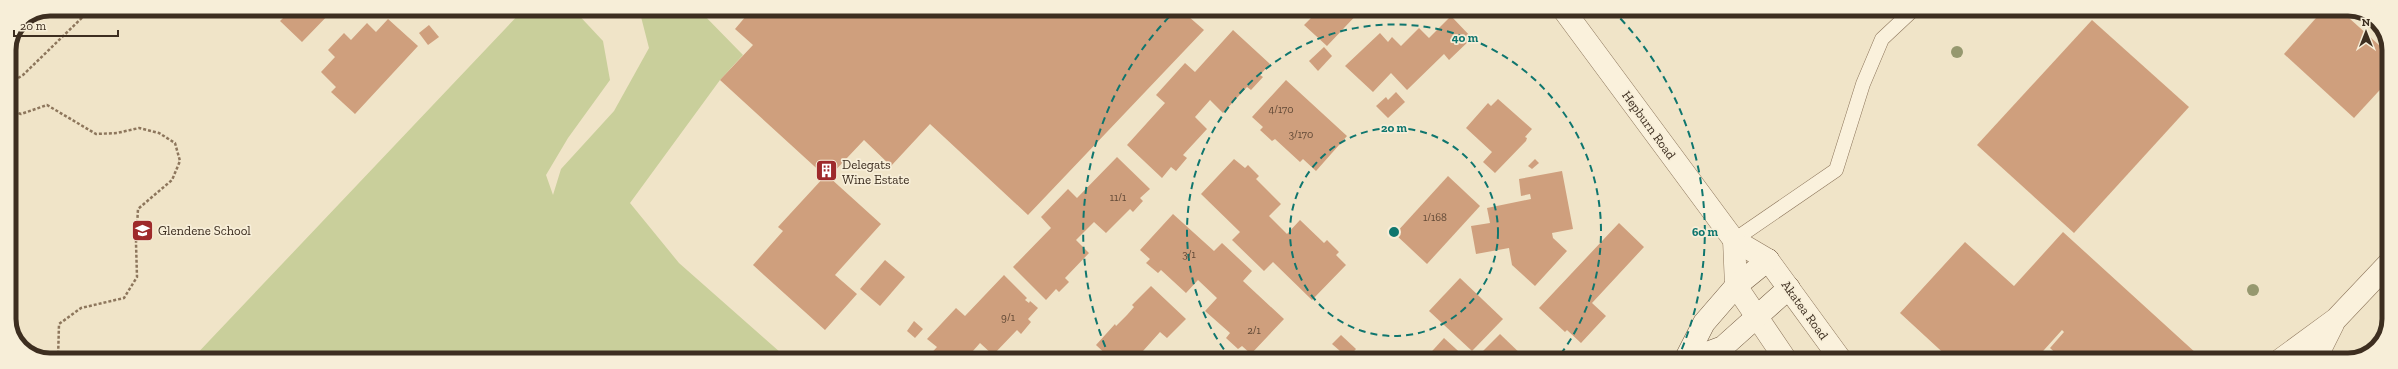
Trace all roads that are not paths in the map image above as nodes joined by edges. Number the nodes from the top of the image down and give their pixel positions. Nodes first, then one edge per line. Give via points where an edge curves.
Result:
1 (1568, 16) edge
2 (1907, 16) edge
3 (1734, 240) junction
4 (1768, 260) junction
5 (2382, 270) edge
6 (1736, 286) junction
7 (1789, 288) junction
8 (1755, 316) junction
9 (2336, 319) junction
10 (1690, 353) edge
11 (1706, 353) edge
12 (1781, 353) edge
13 (1836, 353) edge
14 (2290, 353) edge
15 (2319, 353) edge

1 - 3 street, Hepburn Road
2 - 3 lane via 1882,39 1863,84 1836,170
3 - 4 street, Hepburn Road
3 - 6 street
4 - 6 street
4 - 7 street, Akatea Road
5 - 9 street
6 - 8 street
6 - 10 street via 1704,323
7 - 8 street
7 - 13 street, Akatea Road
8 - 11 street via 1723,347
8 - 12 street
9 - 14 street
9 - 15 street

